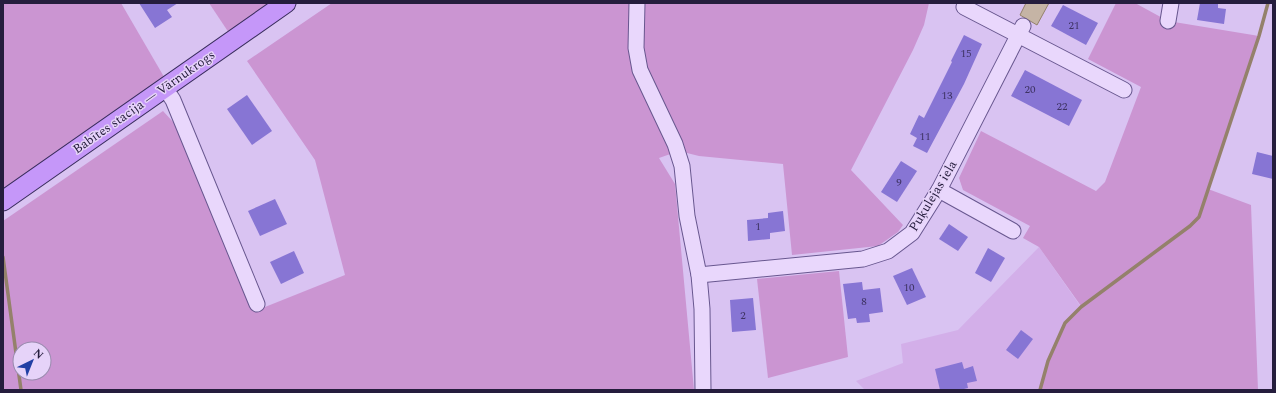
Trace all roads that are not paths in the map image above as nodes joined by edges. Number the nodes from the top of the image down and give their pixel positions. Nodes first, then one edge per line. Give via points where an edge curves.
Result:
1 (286, 3) edge
2 (637, 3) edge
3 (1171, 3) edge
4 (964, 7) dead end
5 (1168, 21) dead end
6 (1021, 32) junction
7 (165, 88) junction
8 (1124, 90) dead end
9 (939, 190) junction
10 (3, 201) edge
11 (1013, 231) dead end
12 (699, 275) junction
13 (257, 304) dead end
14 (703, 390) edge

1 - 7 main road, Babītes stacija — Vārnukrogs
2 - 12 street via 636,48 640,70 675,144 682,166 687,216
3 - 5 street
4 - 6 street
6 - 8 street
6 - 9 street, Puķulejas iela
7 - 10 main road, Babītes stacija — Vārnukrogs
7 - 13 street via 173,100
9 - 11 street
9 - 12 street, Puķulejas iela via 912,233 888,251 863,259
12 - 14 street

